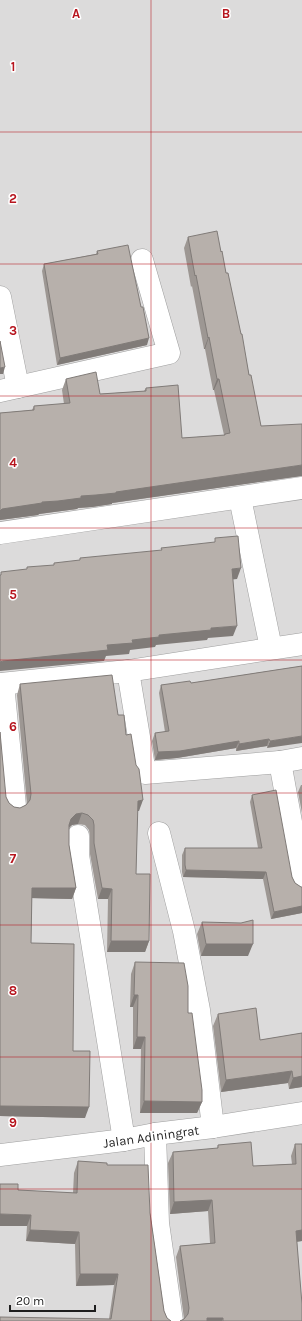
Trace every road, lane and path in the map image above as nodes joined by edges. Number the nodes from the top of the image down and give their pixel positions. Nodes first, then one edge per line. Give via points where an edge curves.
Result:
1 (142, 260) dead end
2 (0, 298) edge
3 (9, 389) edge
4 (302, 488) edge
5 (240, 498) junction
6 (0, 533) edge
7 (302, 644) edge
8 (271, 648) junction
9 (128, 671) junction
10 (2, 684) edge
11 (302, 758) edge
12 (280, 762) junction
13 (14, 806) edge
14 (159, 832) dead end
15 (78, 836) dead end
16 (302, 882) edge
17 (302, 1113) edge
18 (214, 1127) junction
19 (155, 1134) junction
20 (124, 1140) junction
21 (0, 1155) edge
22 (172, 1321) edge

1 - 3 street via 168,353
2 - 3 street
4 - 5 street
5 - 6 street
5 - 8 street
7 - 8 street
8 - 9 street
9 - 10 street
9 - 12 street via 145,773
10 - 13 street
11 - 12 street
12 - 16 street
14 - 18 street via 184,931 199,1010
15 - 20 street via 78,855
17 - 18 street, Jalan Adiningrat
18 - 19 street, Jalan Adiningrat
19 - 20 street, Jalan Adiningrat
19 - 22 street via 158,1223
20 - 21 street, Jalan Adiningrat

